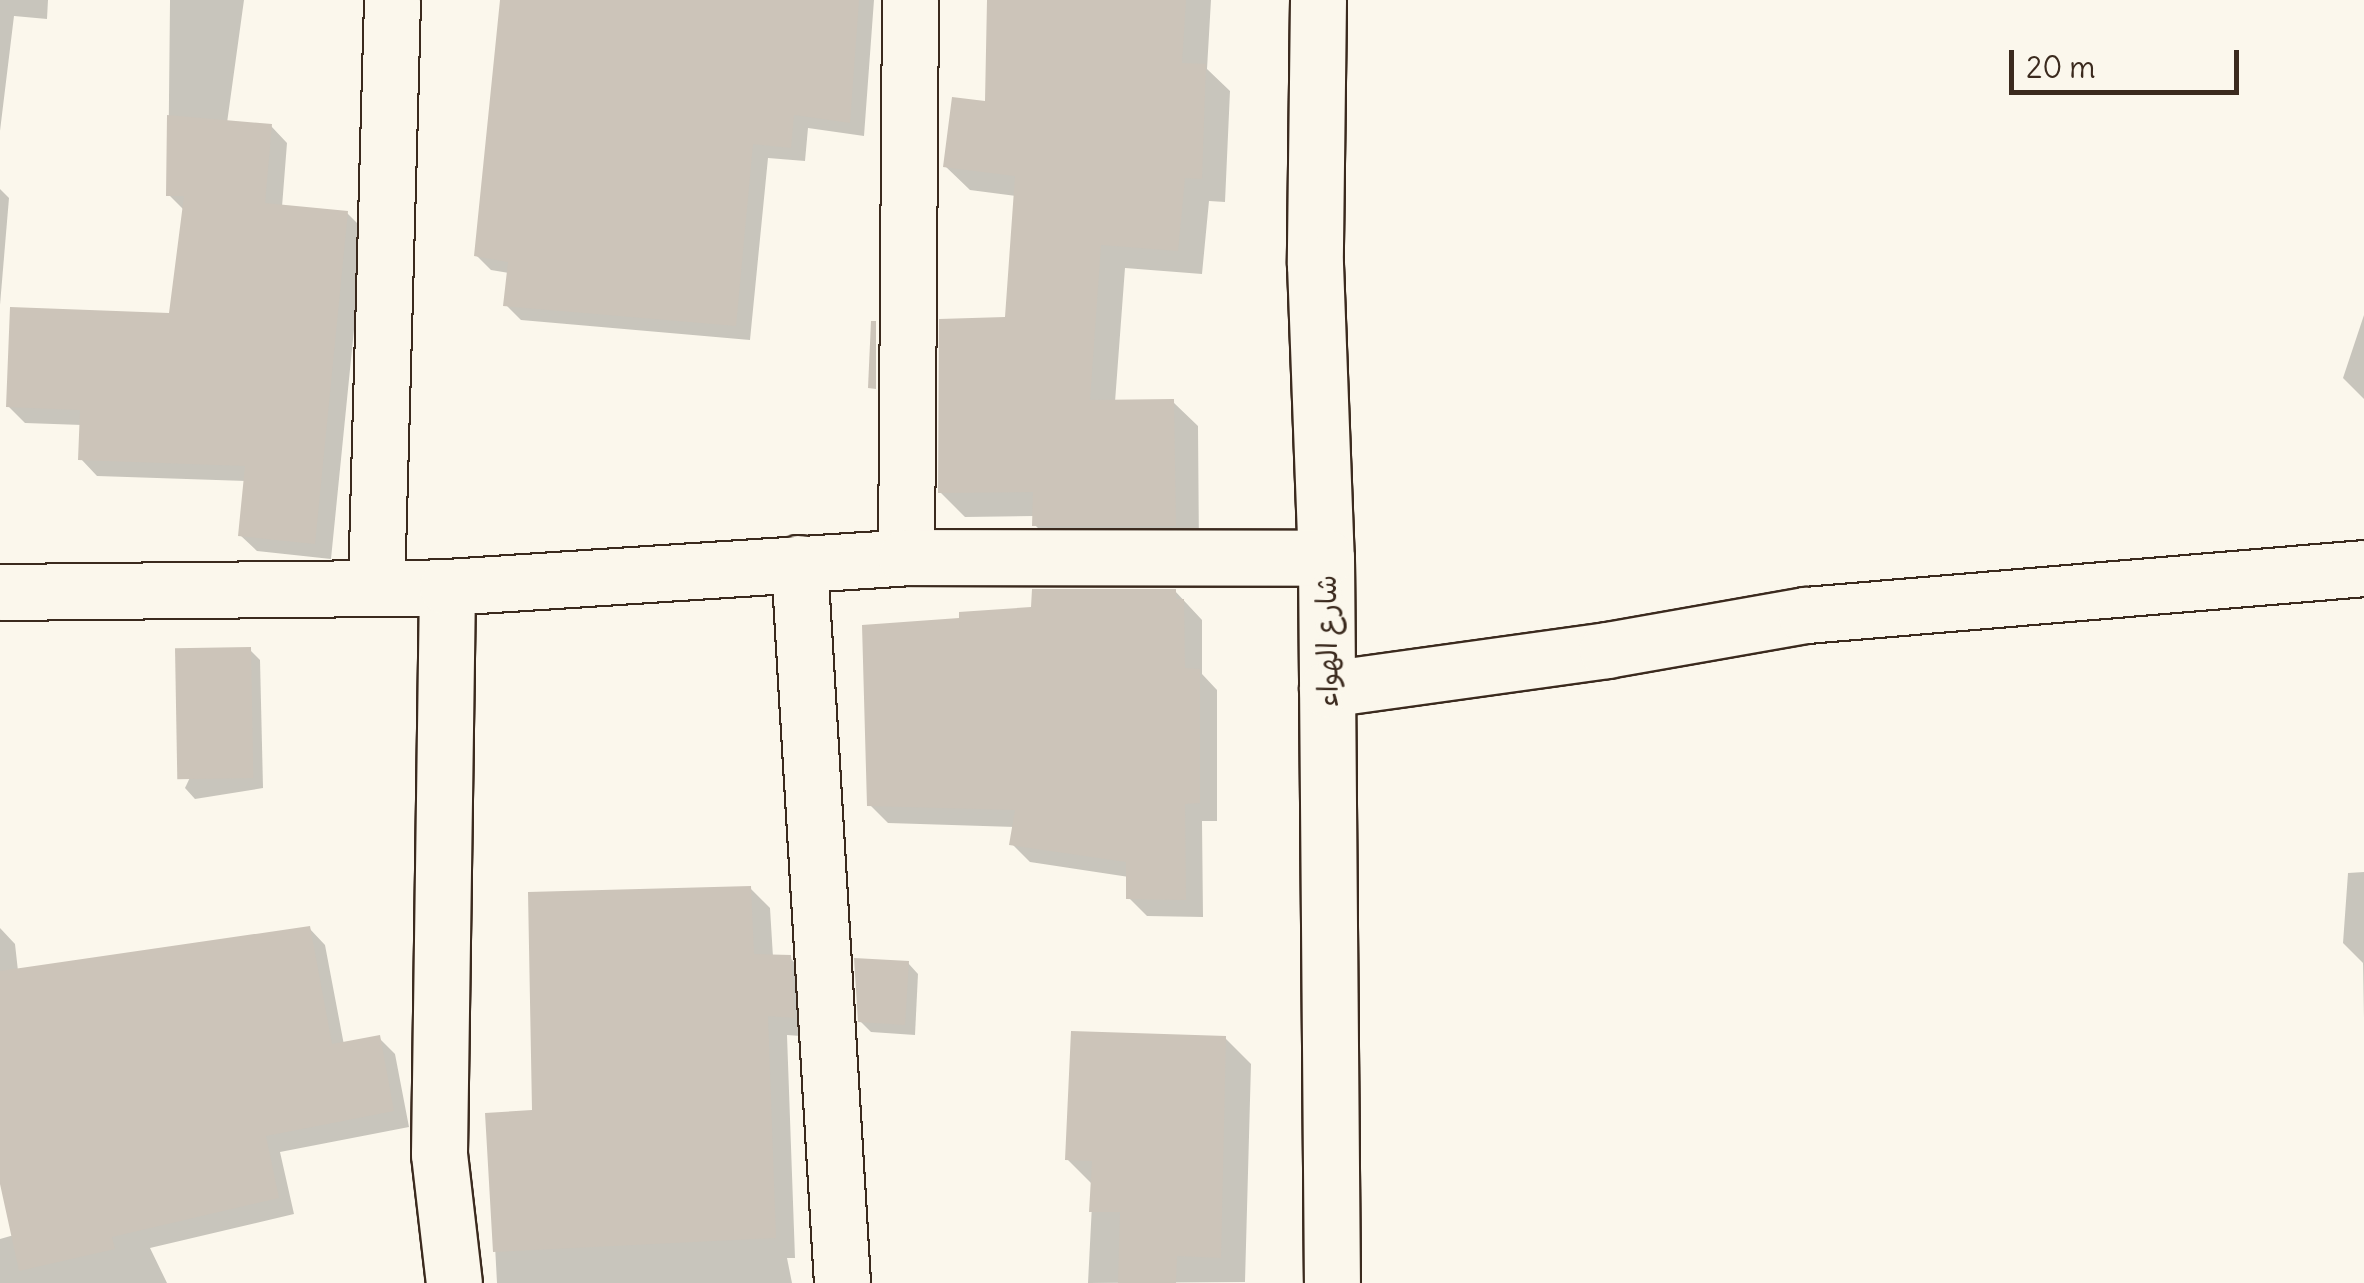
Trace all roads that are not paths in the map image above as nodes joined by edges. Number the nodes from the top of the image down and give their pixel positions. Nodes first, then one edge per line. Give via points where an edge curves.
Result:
1 (392, 0) edge
2 (910, 0) edge
3 (1318, 0) edge
4 (906, 557) junction
5 (1326, 558) junction
6 (799, 564) junction
7 (2364, 568) edge
8 (447, 587) junction
9 (376, 588) junction
10 (0, 592) edge
11 (1327, 689) junction
12 (454, 1283) edge
13 (842, 1283) edge
14 (1332, 1283) edge

1 - 9 street
2 - 4 street
3 - 5 street, شارع الهواء via 1314,264
4 - 5 street
4 - 6 street
5 - 11 street, شارع الهواء
6 - 8 street
6 - 13 street
7 - 11 street via 1806,614
8 - 9 street
8 - 12 street via 439,1154
9 - 10 street
11 - 14 street, شارع الهواء

